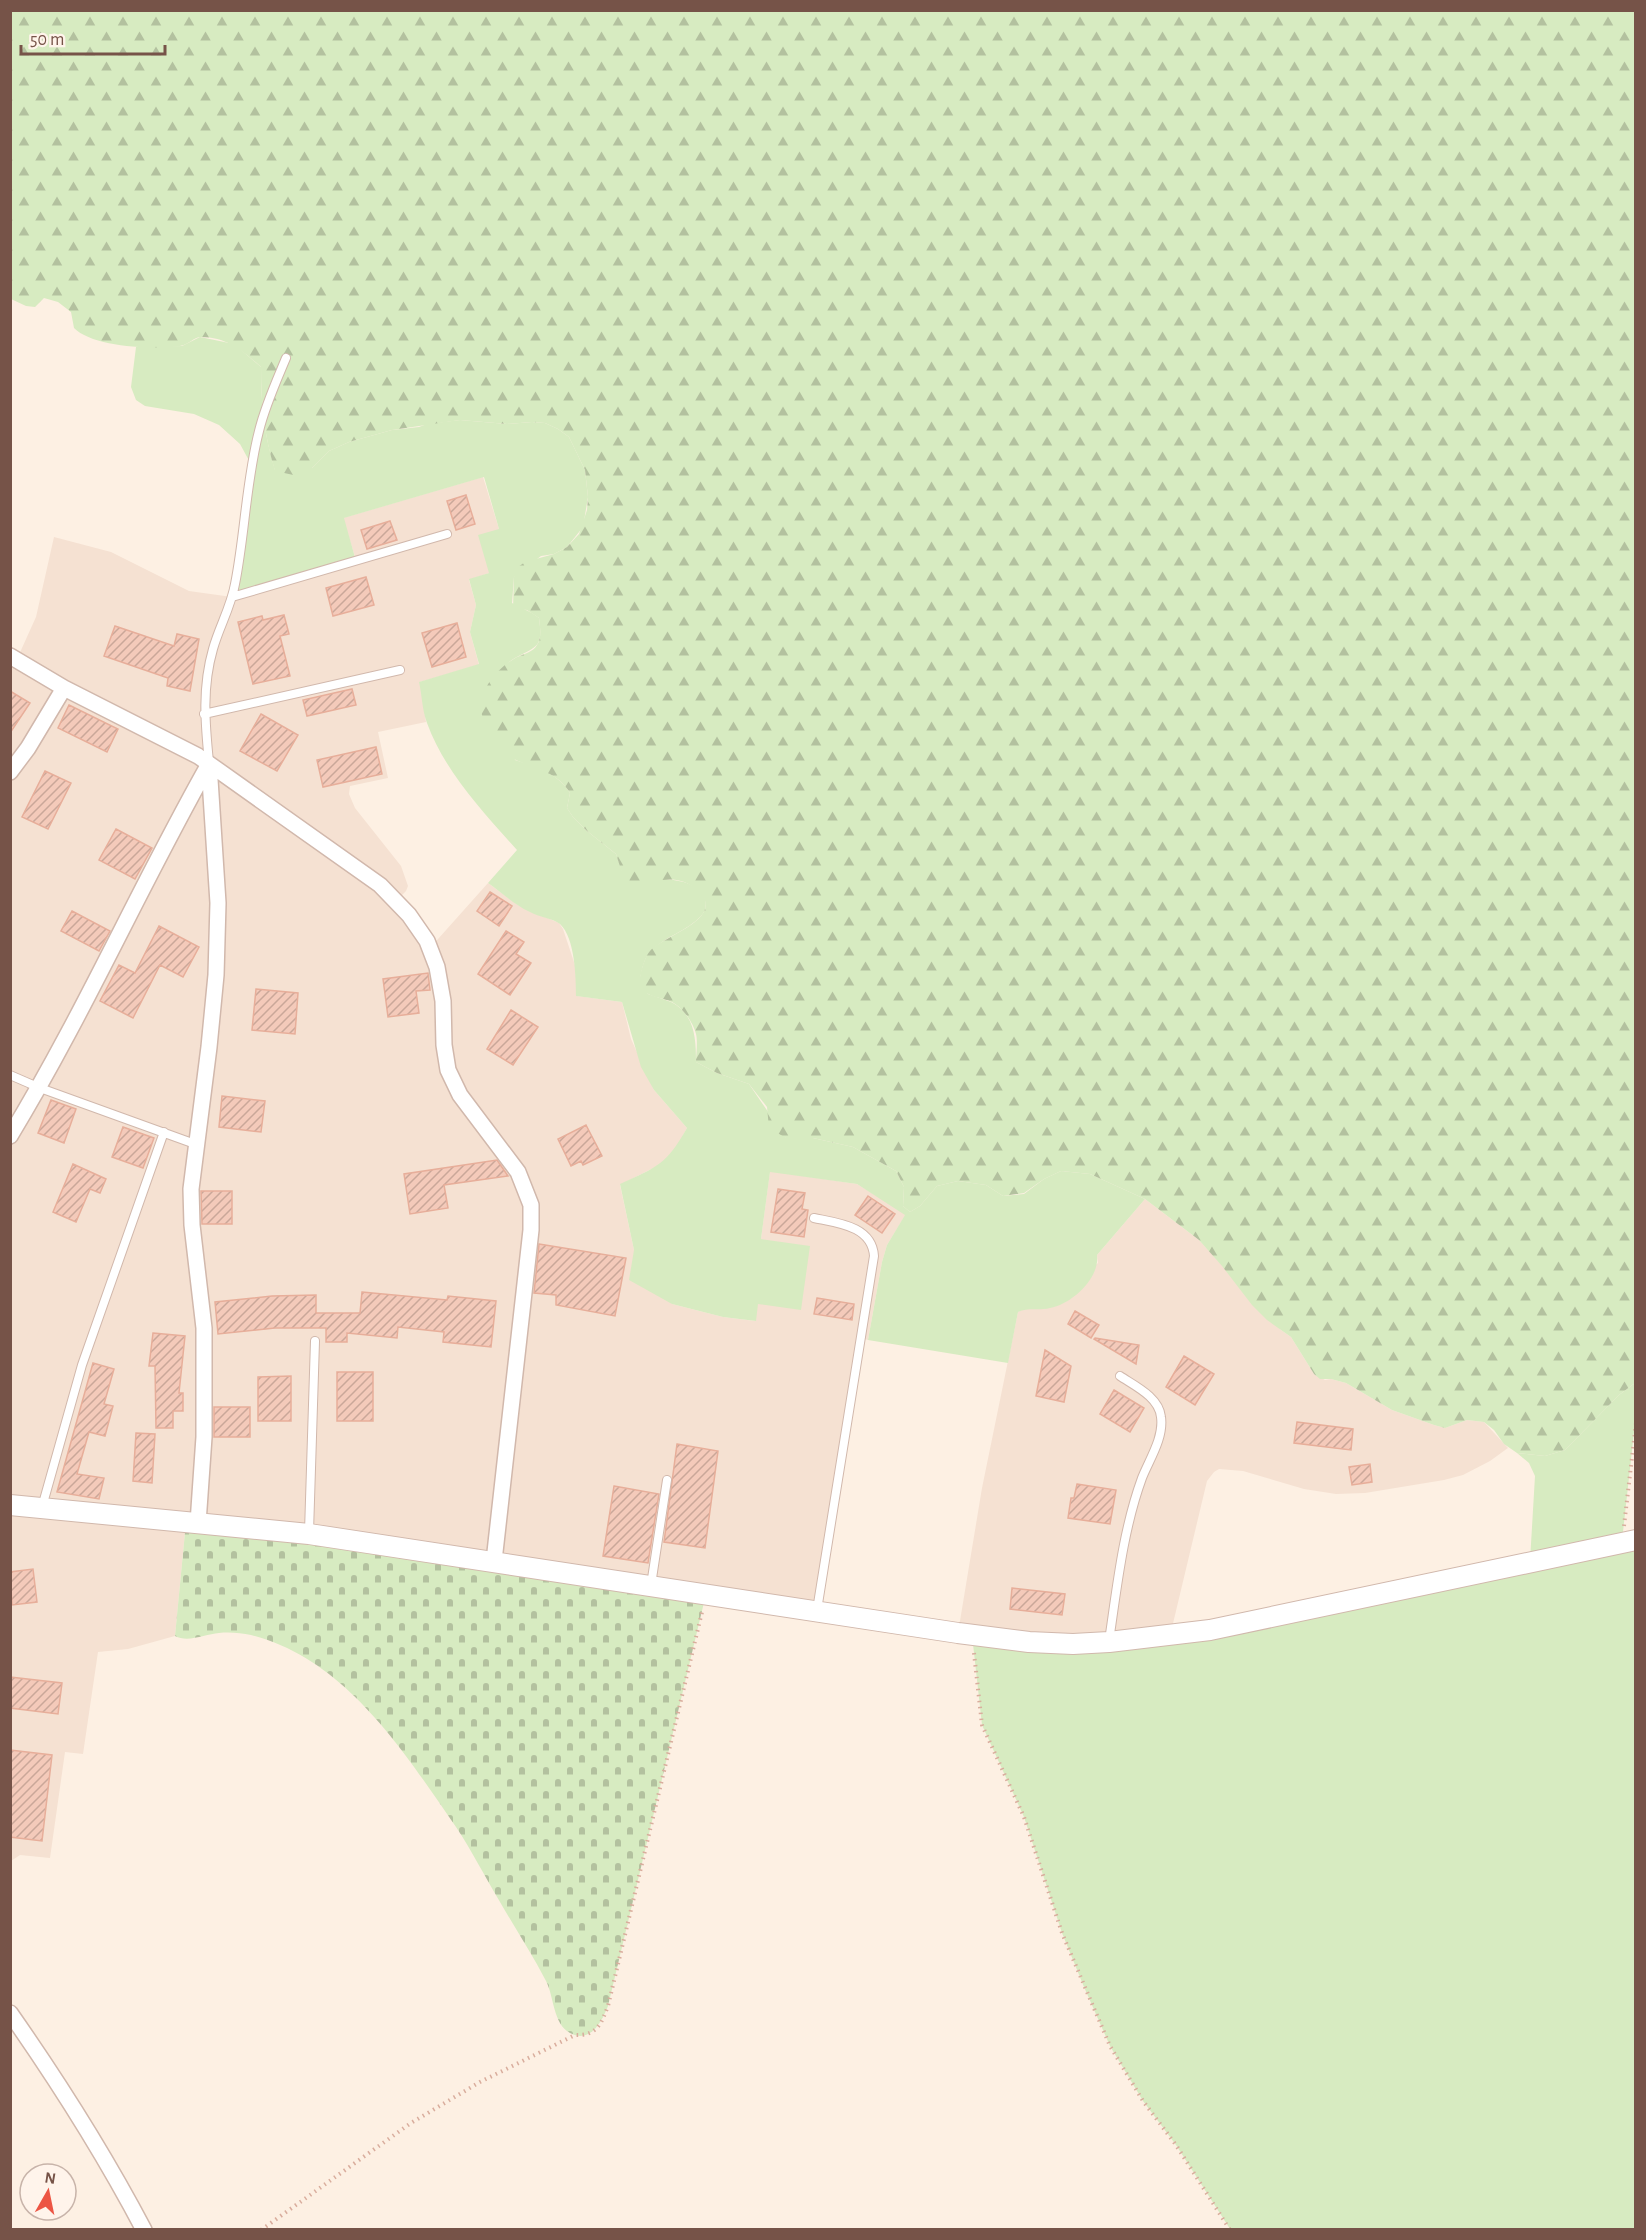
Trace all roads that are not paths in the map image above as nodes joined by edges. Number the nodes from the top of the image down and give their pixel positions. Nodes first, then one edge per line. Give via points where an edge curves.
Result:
1 (286, 358) dead end
2 (447, 534) dead end
3 (232, 597) junction
4 (10, 656) edge
5 (400, 670) dead end
6 (64, 688) junction
7 (204, 714) junction
8 (209, 764) junction
9 (10, 772) edge
10 (10, 1075) edge
11 (40, 1088) junction
12 (164, 1132) junction
13 (10, 1136) edge
14 (195, 1144) junction
15 (814, 1218) dead end
16 (315, 1341) dead end
17 (1120, 1376) dead end
18 (667, 1480) dead end
19 (10, 1505) edge
20 (41, 1508) junction
21 (198, 1523) junction
22 (309, 1534) junction
23 (1629, 1540) edge
24 (494, 1561) junction
25 (651, 1585) junction
26 (817, 1611) junction
27 (1109, 1642) junction
28 (10, 2013) edge
29 (144, 2229) edge

1 - 3 lane via 259,430
2 - 3 lane
3 - 7 lane via 209,665
4 - 6 street
5 - 7 lane
6 - 8 street
6 - 9 street
7 - 8 lane
8 - 11 street
8 - 14 street via 218,903 216,965
8 - 24 street via 380,885 409,915 427,941 437,967 448,1070 460,1095 518,1172 531,1205
10 - 11 lane
11 - 12 lane
11 - 13 street
12 - 14 lane
12 - 20 lane via 82,1365
14 - 21 street via 192,1225 204,1328 204,1437
15 - 26 lane via 842,1223 864,1234 874,1256
16 - 22 lane
17 - 27 lane via 1156,1404 1161,1425 1134,1503
18 - 25 lane
19 - 20 street
20 - 21 street
21 - 22 street
22 - 24 street
23 - 27 street via 1210,1630
24 - 25 street
25 - 26 street
26 - 27 street via 1029,1642
28 - 29 street via 111,2167

